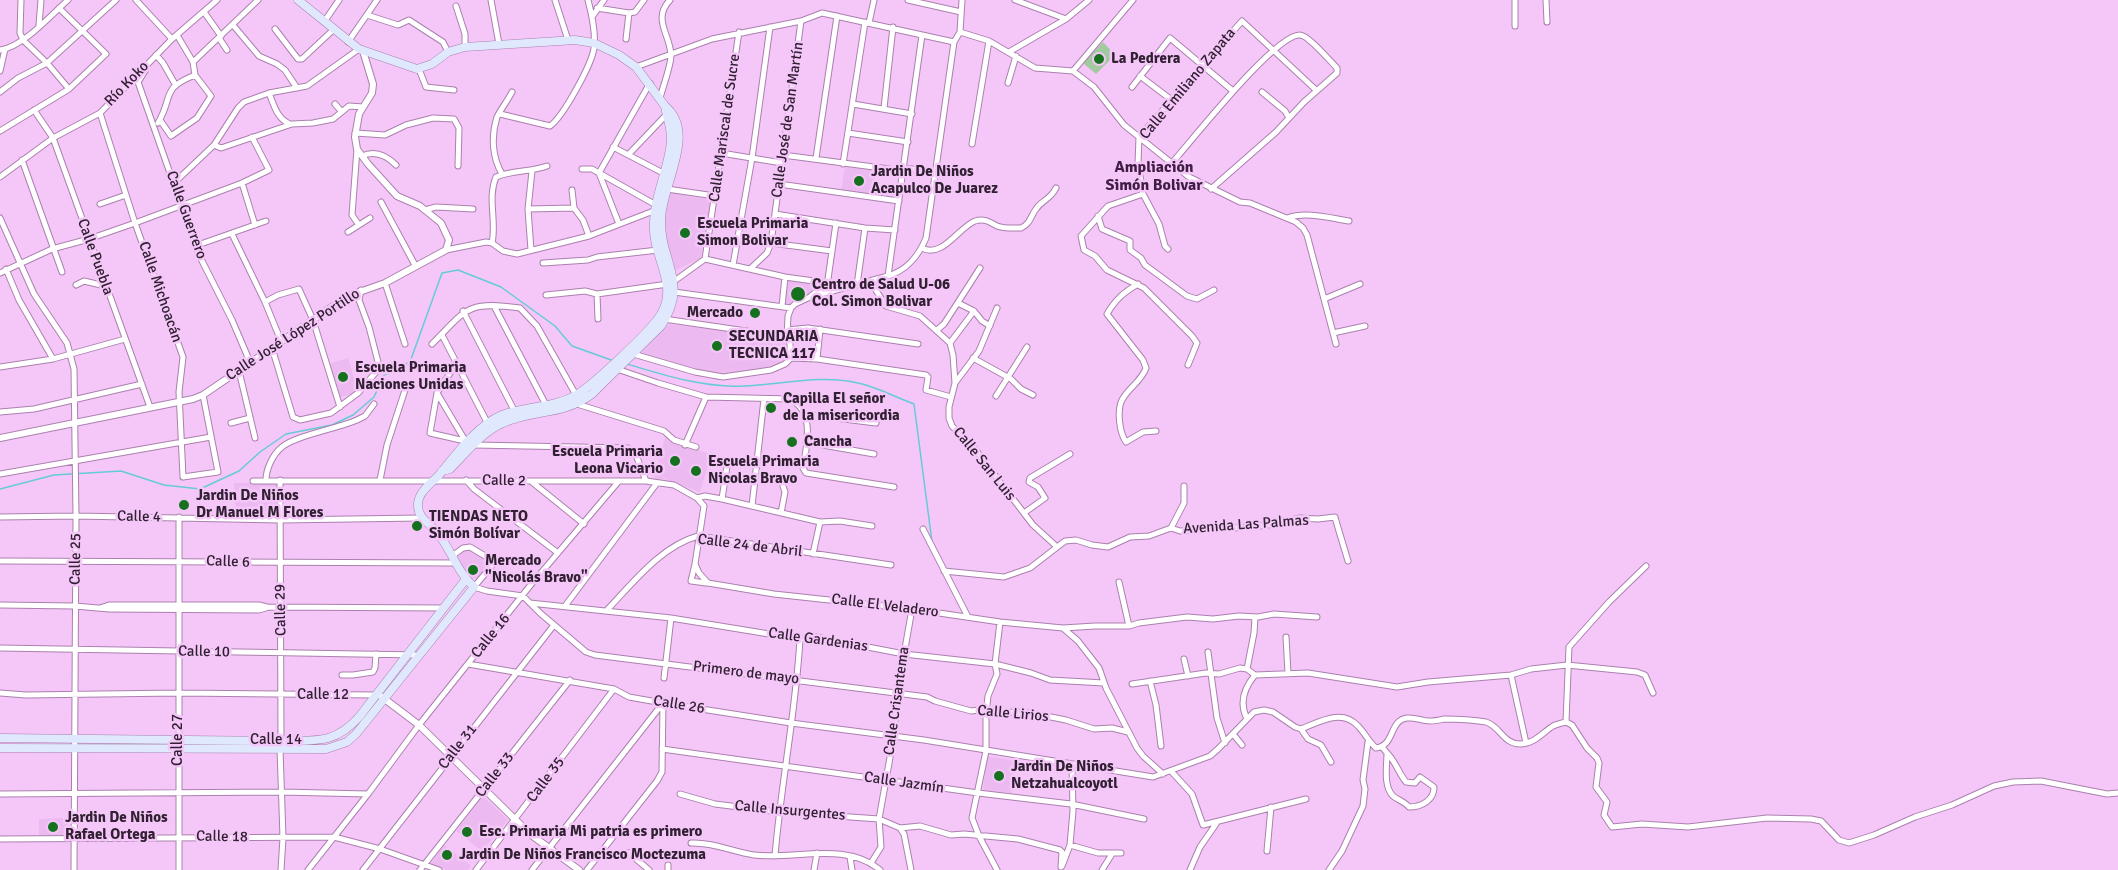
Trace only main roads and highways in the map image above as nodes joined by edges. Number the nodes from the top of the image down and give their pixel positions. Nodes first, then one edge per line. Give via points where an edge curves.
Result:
1 (300, 1) edge
2 (668, 111) junction
3 (671, 283) junction
4 (663, 319) junction
5 (614, 367) junction
6 (469, 443) junction
7 (466, 579) junction
8 (0, 738) edge
9 (74, 744) junction
10 (281, 745) junction
11 (0, 748) edge

1 - 2 main road via 361,50 419,69 447,52 465,47 568,40 597,44 636,67
2 - 3 main road via 671,140 654,232
2 - 3 main road via 677,123 679,142 660,221
3 - 4 main road
3 - 4 main road via 674,292 670,313
4 - 5 main road
5 - 6 main road via 576,395 503,415 488,423
5 - 6 main road via 592,394 577,404 507,421
6 - 7 main road via 451,458 418,502 421,518 440,536
7 - 10 main road, Calle 14 via 351,726 336,737
7 - 10 main road, Calle 14 via 474,587 356,734 347,742 326,749
8 - 9 main road, Calle 14
9 - 10 main road, Calle 14
9 - 11 main road, Calle 14

